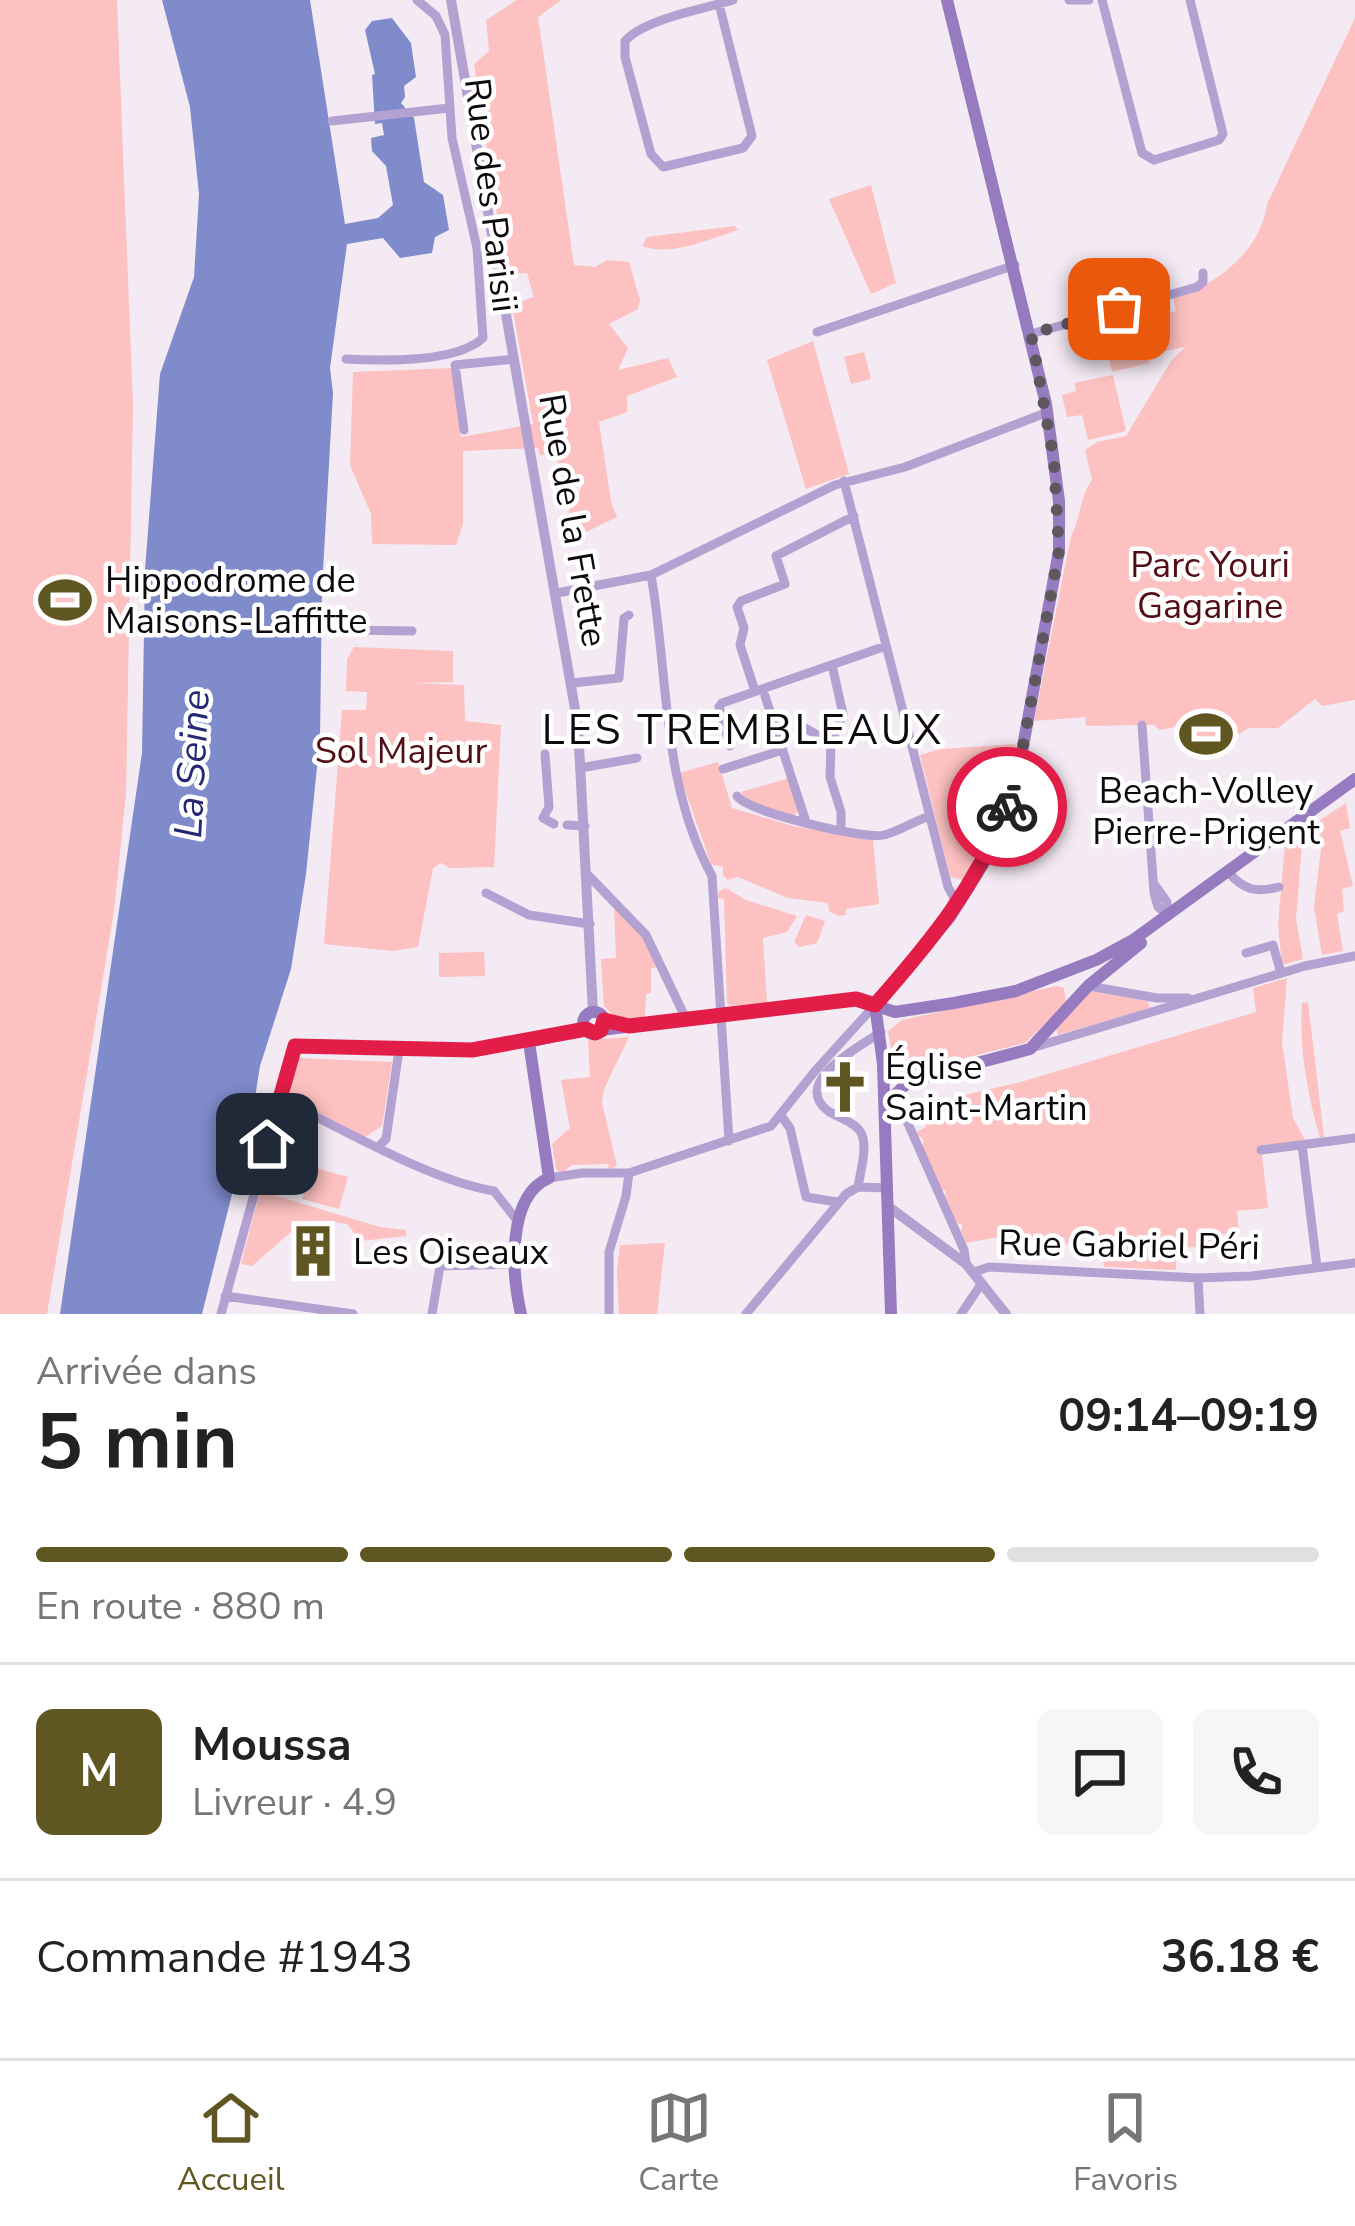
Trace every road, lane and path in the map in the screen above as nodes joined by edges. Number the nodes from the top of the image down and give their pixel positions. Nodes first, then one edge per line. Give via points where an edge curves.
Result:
1 (417, 0) edge
2 (451, 0) edge
3 (733, 0) edge
4 (947, 0) edge
5 (1069, 0) edge
6 (1089, 0) edge
7 (1102, 0) edge
8 (1190, 0) edge
9 (719, 4) junction
10 (449, 108) junction
11 (332, 122) dead end
12 (1015, 266) junction
13 (1203, 273) dead end
14 (817, 332) dead end
15 (1031, 334) junction
16 (346, 359) dead end
17 (453, 359) junction
18 (514, 359) junction
19 (1048, 412) junction
20 (464, 430) dead end
21 (844, 481) junction
22 (854, 516) junction
23 (651, 575) junction
24 (557, 593) junction
25 (629, 615) dead end
26 (347, 630) dead end
27 (412, 631) dead end
28 (886, 646) junction
29 (832, 665) junction
30 (572, 683) junction
31 (760, 694) junction
32 (1142, 725) dead end
33 (805, 728) dead end
34 (831, 743) junction
35 (730, 746) dead end
36 (783, 750) junction
37 (545, 754) dead end
38 (637, 758) dead end
39 (580, 768) junction
40 (723, 769) dead end
41 (1355, 779) edge
42 (1352, 792) edge
43 (736, 796) dead end
44 (1313, 808) junction
45 (930, 816) junction
46 (806, 822) junction
47 (554, 824) dead end
48 (567, 825) dead end
49 (585, 826) junction
50 (842, 829) junction
51 (1228, 872) junction
52 (588, 875) junction
53 (1279, 887) dead end
54 (486, 893) dead end
55 (958, 905) junction
56 (1168, 914) junction
57 (590, 924) junction
58 (1246, 953) dead end
59 (1355, 956) edge
60 (1281, 973) junction
61 (1047, 981) junction
62 (1071, 983) junction
63 (1088, 986) junction
64 (1223, 990) junction
65 (875, 1005) junction
66 (1068, 1006) junction
67 (896, 1012) junction
68 (722, 1013) junction
69 (686, 1019) junction
70 (600, 1021) junction
71 (880, 1028) junction
72 (529, 1042) junction
73 (1030, 1048) junction
74 (398, 1050) junction
75 (883, 1064) junction
76 (909, 1081) junction
77 (280, 1100) junction
78 (902, 1110) dead end
79 (885, 1116) junction
80 (782, 1117) junction
81 (1355, 1138) edge
82 (729, 1142) junction
83 (1302, 1145) junction
84 (380, 1146) junction
85 (1261, 1150) dead end
86 (628, 1173) junction
87 (549, 1178) junction
88 (858, 1187) junction
89 (888, 1188) junction
90 (837, 1202) junction
91 (889, 1207) junction
92 (519, 1223) junction
93 (1355, 1263) edge
94 (516, 1264) junction
95 (1317, 1267) junction
96 (974, 1273) junction
97 (1198, 1278) junction
98 (225, 1296) junction
99 (221, 1314) edge
100 (353, 1314) edge
101 (433, 1314) edge
102 (521, 1314) edge
103 (609, 1314) edge
104 (746, 1314) edge
105 (891, 1314) edge
106 (961, 1314) edge
107 (1006, 1314) edge
108 (1200, 1314) edge

1 - 10 street, Rue des Parisii via 442,26
2 - 18 street, Rue de la Frette
3 - 9 street
4 - 12 main road
5 - 6 street
7 - 8 street via 1142,153 1154,160 1223,134
9 - 9 street via 752,136 742,148 663,166 652,154 625,41
10 - 11 street
10 - 17 street, Rue des Parisii via 477,248 483,332 481,342
12 - 14 street
12 - 15 main road
13 - 15 street via 1197,287
15 - 19 main road
16 - 17 street, Rue des Parisii
17 - 18 street
17 - 20 street
18 - 24 street, Rue de la Frette
19 - 21 street
19 - 55 main road via 1060,530 1038,671 1011,797
21 - 22 street
21 - 23 street
22 - 28 street
22 - 31 street via 776,556 785,584 737,607 740,645
23 - 24 street
23 - 68 street via 675,784 712,876
24 - 30 street, Rue de la Frette
25 - 30 street, Rue de la Frette via 620,678
26 - 27 street
28 - 29 street
28 - 45 street
29 - 31 street
29 - 34 street via 843,714
30 - 39 street, Rue de la Frette
31 - 35 street via 719,707
31 - 36 street
32 - 56 street via 1154,884
33 - 34 street
34 - 50 street
36 - 40 street
36 - 46 street
37 - 47 street via 543,818
38 - 39 street
39 - 49 street, Rue de la Frette
41 - 44 main road
42 - 44 main road
43 - 46 street via 743,806
44 - 51 main road
45 - 50 street via 878,836
45 - 55 street
46 - 50 street
48 - 49 street
49 - 52 street, Rue de la Frette
51 - 53 street via 1253,891
51 - 56 main road
52 - 57 street, Rue de la Frette
52 - 69 street via 646,935
54 - 57 street via 529,915
55 - 65 main road
56 - 61 main road via 1118,950
56 - 63 main road
57 - 70 street, Rue de la Frette
58 - 60 street via 1274,945
59 - 60 street
60 - 64 street
61 - 62 main road
61 - 67 main road
62 - 63 main road
62 - 66 main road
63 - 64 street via 1157,998
63 - 66 main road
64 - 73 street
65 - 67 main road
65 - 68 main road via 856,999
65 - 71 main road
65 - 80 street
66 - 73 main road
67 - 71 main road
68 - 69 main road
68 - 82 street
69 - 70 main road
70 - 72 main road via 591,1033
71 - 75 main road
71 - 88 street via 817,1088 824,1107 860,1130
72 - 74 street
72 - 87 main road
73 - 76 main road
74 - 77 street via 295,1046
74 - 84 street
75 - 76 main road
75 - 79 main road
76 - 79 main road
77 - 84 street
77 - 98 street
78 - 96 street
79 - 89 main road
80 - 82 street
80 - 90 street via 806,1197
81 - 83 street
82 - 86 street
83 - 85 street
83 - 95 street
84 - 92 street via 494,1190
86 - 87 street
86 - 103 street via 609,1252
87 - 92 main road via 527,1195
88 - 89 street
88 - 90 street
89 - 91 main road
90 - 104 street
91 - 96 street
91 - 105 main road
92 - 94 main road
93 - 95 street, Rue Gabriel Péri
94 - 101 street via 440,1266
94 - 102 main road
95 - 97 street, Rue Gabriel Péri
96 - 97 street, Rue Gabriel Péri via 989,1267
96 - 106 street
96 - 107 street
97 - 108 street
98 - 99 street
98 - 100 street

